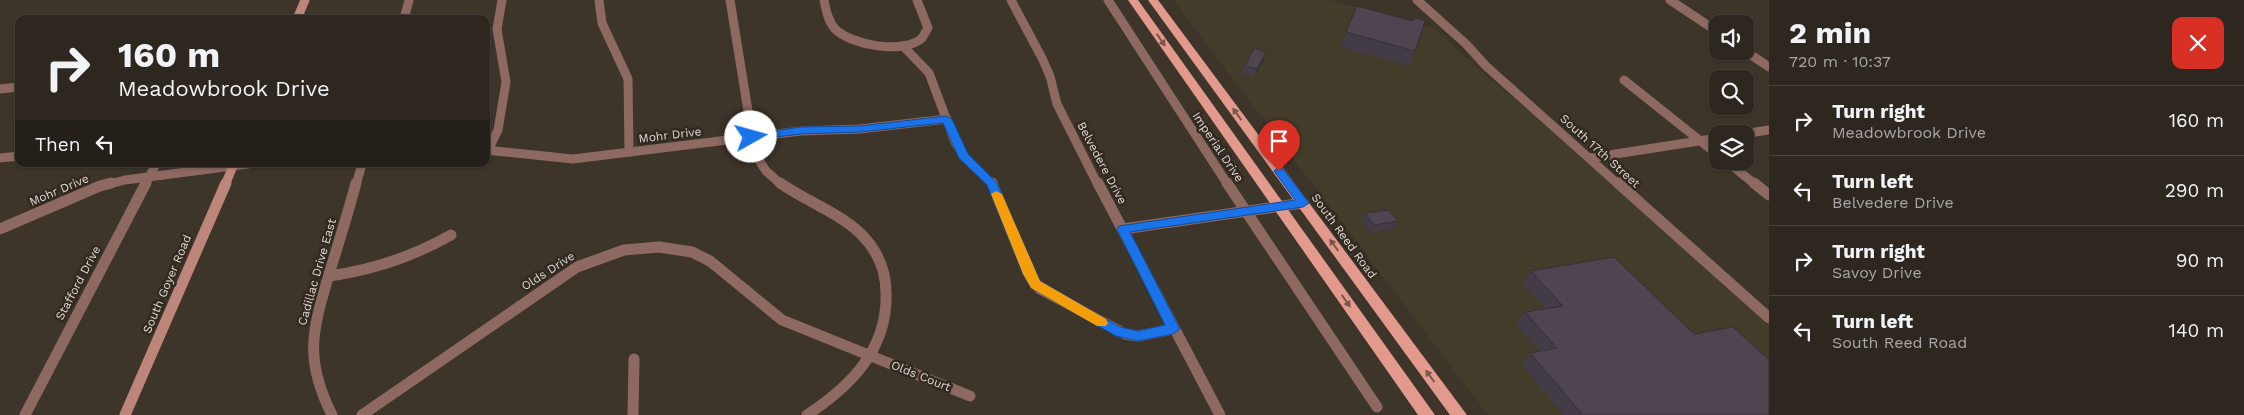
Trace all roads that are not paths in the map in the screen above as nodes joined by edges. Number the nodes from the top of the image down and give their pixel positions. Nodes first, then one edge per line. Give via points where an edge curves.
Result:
1 (306, 0) edge
2 (409, 0) edge
3 (502, 0) edge
4 (599, 0) edge
5 (730, 0) edge
6 (824, 0) edge
7 (917, 0) edge
8 (1011, 0) edge
9 (1108, 0) edge
10 (1133, 0) edge
11 (1153, 0) edge
12 (1417, 0) edge
13 (1670, 0) edge
14 (299, 15) edge
15 (405, 15) edge
16 (1709, 26) edge
17 (903, 46) junction
18 (1754, 56) edge
19 (1769, 67) edge
20 (1624, 80) dead end
21 (15, 87) edge
22 (0, 89) edge
23 (946, 119) junction
24 (1769, 130) edge
25 (1754, 132) edge
26 (751, 137) junction
27 (1709, 140) edge
28 (1700, 141) junction
29 (490, 145) edge
30 (1709, 148) edge
31 (490, 150) edge
32 (629, 152) junction
33 (15, 156) edge
34 (0, 158) edge
35 (1590, 158) junction
36 (154, 167) edge
37 (220, 167) edge
38 (233, 167) edge
39 (361, 167) edge
40 (1737, 170) edge
41 (149, 177) junction
42 (1769, 195) edge
43 (1303, 203) junction
44 (1278, 206) junction
45 (1246, 210) junction
46 (0, 229) edge
47 (1123, 229) junction
48 (451, 235) dead end
49 (329, 276) junction
50 (1769, 318) edge
51 (1173, 329) junction
52 (872, 356) junction
53 (634, 359) dead end
54 (970, 396) dead end
55 (1377, 407) dead end
56 (25, 415) edge
57 (125, 415) edge
58 (332, 415) edge
59 (362, 415) edge
60 (633, 415) edge
61 (807, 415) edge
62 (1220, 415) edge
63 (1427, 415) edge
64 (1459, 415) edge

1 - 14 street
2 - 15 street
3 - 29 street via 497,29 506,82 498,130
4 - 32 street via 601,26 628,79
5 - 26 street
6 - 17 street via 829,20 843,35 888,47
7 - 17 street via 928,28 921,38
8 - 47 street, Belvedere Drive via 1042,58 1061,112
9 - 45 street, Imperial Drive
10 -> 44 main road
43 -> 11 main road, South Reed Road
12 - 35 street, South 17th Street
13 - 16 street
17 - 23 street via 929,73
18 - 19 street
20 - 28 street
21 - 22 street
23 - 26 street, Mohr Drive
23 - 51 street via 963,155 992,183 1029,274 1040,289 1125,334 1138,336
24 - 25 street
26 - 32 street, Mohr Drive
26 - 52 street via 755,154 767,173 845,220 876,254 884,273 888,303 884,327
27 - 28 street
28 - 30 street
28 - 35 street
31 - 32 street, Mohr Drive via 573,159
33 - 34 street
35 - 50 street, South 17th Street
36 - 41 street, Stafford Drive
37 - 41 street, Mohr Drive
38 - 57 street, South Goyer Road
39 - 49 street, Cadillac Drive East
40 - 42 street
41 - 46 street, Mohr Drive via 100,186
41 - 56 street, Stafford Drive
43 - 44 street
64 -> 43 main road, South Reed Road
44 - 45 street
44 -> 63 main road
45 - 47 street
45 - 55 street, Imperial Drive
47 - 51 street, Belvedere Drive
48 - 49 street via 398,262
49 - 58 street, Cadillac Drive East via 314,327 312,352 317,384
51 - 62 street, Belvedere Drive
52 - 54 street, Olds Court
52 - 59 street, Olds Drive via 782,320 734,278 706,259 685,252 644,248 614,253 577,267
52 - 61 street via 846,386
53 - 60 street

